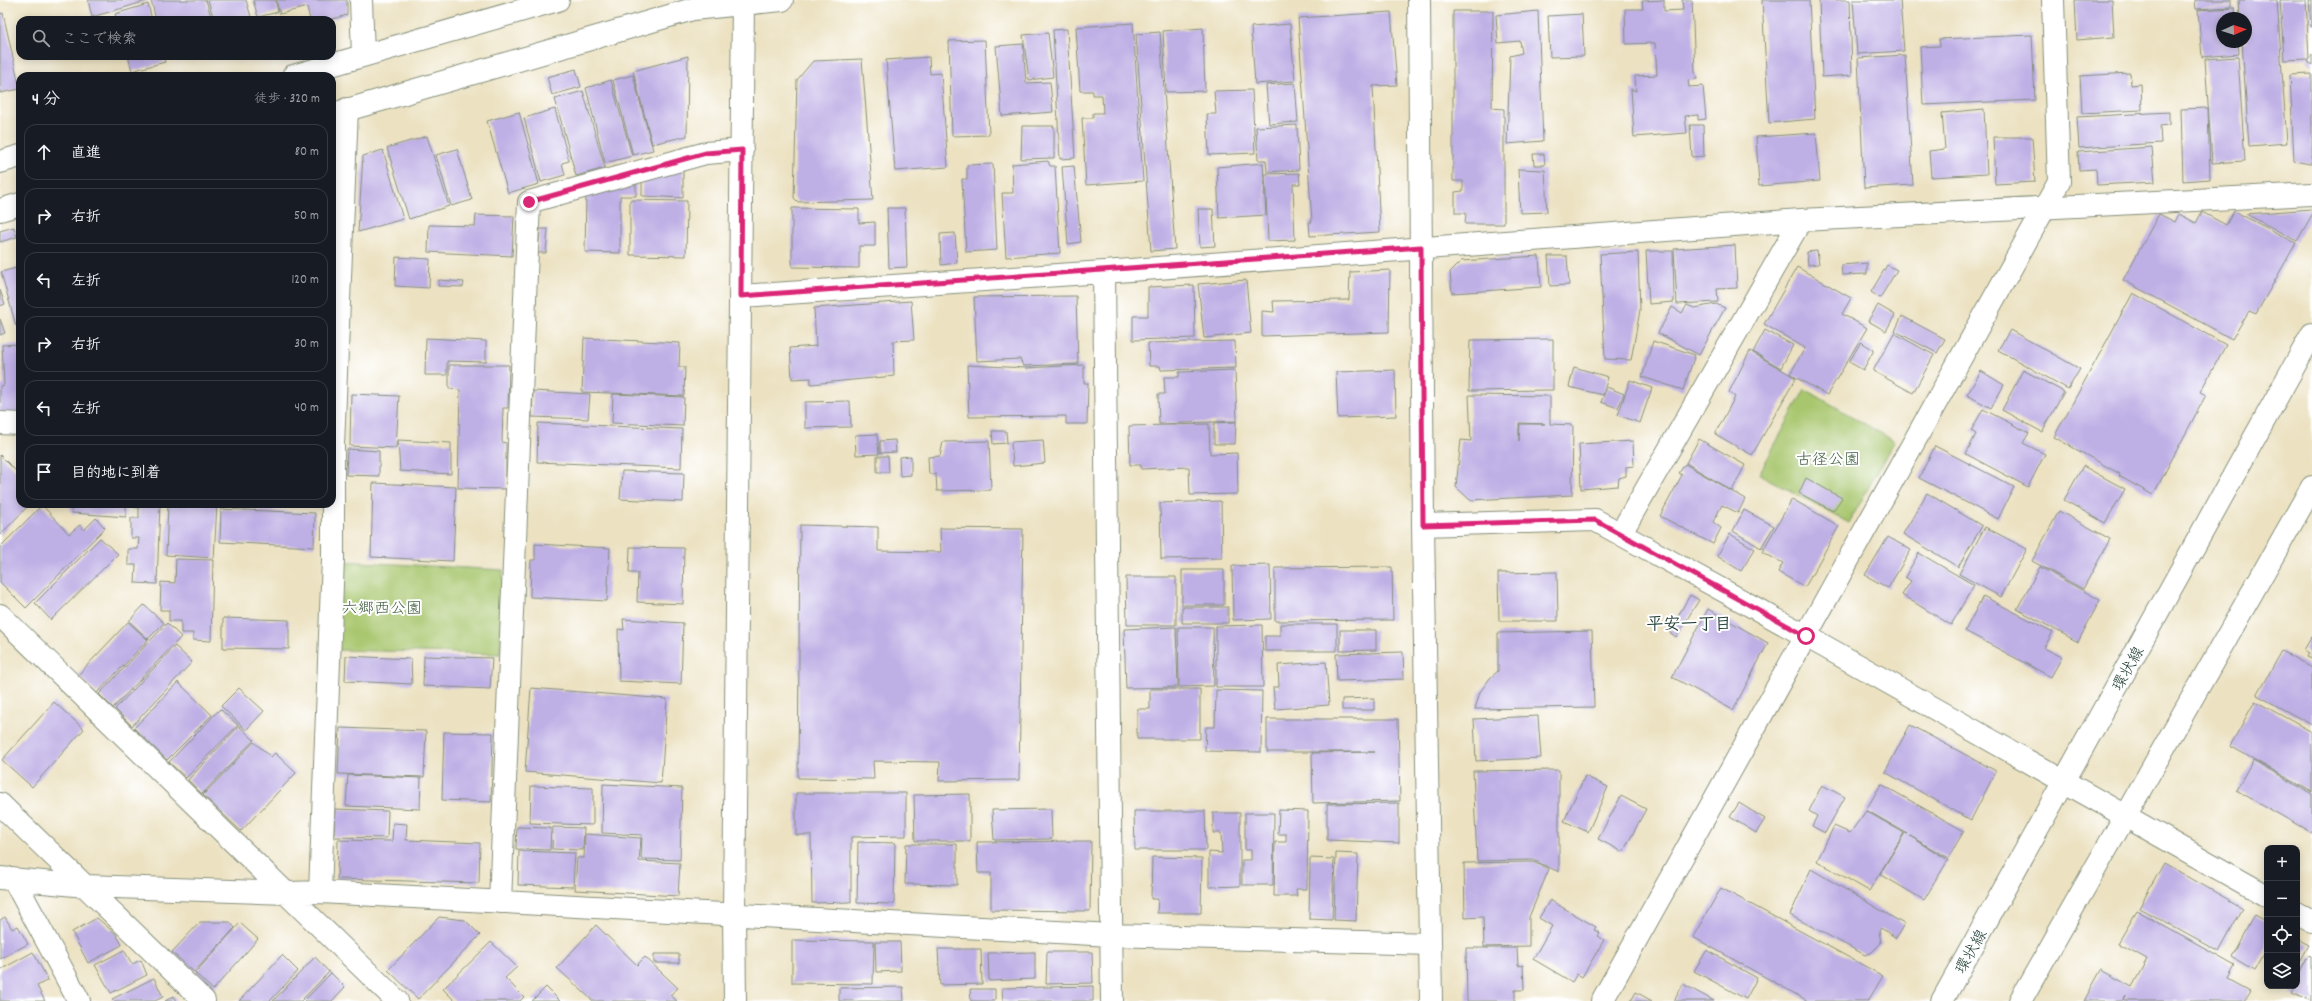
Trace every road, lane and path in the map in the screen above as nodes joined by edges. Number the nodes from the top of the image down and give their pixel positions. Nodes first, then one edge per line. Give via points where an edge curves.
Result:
1 (362, 0) edge
2 (558, 0) edge
3 (782, 0) edge
4 (1419, 0) edge
5 (2053, 0) edge
6 (743, 1) edge
7 (363, 55) junction
8 (306, 72) edge
9 (340, 112) edge
10 (742, 150) junction
11 (16, 157) edge
12 (0, 162) edge
13 (2312, 194) edge
14 (16, 205) edge
15 (2047, 207) junction
16 (0, 210) edge
17 (1801, 220) junction
18 (1421, 247) junction
19 (1104, 272) junction
20 (336, 278) edge
21 (741, 296) junction
22 (2312, 334) edge
23 (0, 423) edge
24 (16, 424) edge
25 (2312, 486) edge
26 (333, 508) edge
27 (1423, 525) junction
28 (1621, 533) junction
29 (0, 615) edge
30 (1806, 636) junction
31 (2064, 780) junction
32 (0, 804) edge
33 (2125, 815) junction
34 (6, 878) edge
35 (86, 886) junction
36 (320, 892) junction
37 (289, 893) junction
38 (2264, 894) edge
39 (500, 902) junction
40 (734, 914) junction
41 (2300, 915) edge
42 (2312, 921) edge
43 (1111, 934) junction
44 (1430, 944) junction
45 (78, 1001) edge
46 (204, 1001) edge
47 (397, 1001) edge
48 (735, 1001) edge
49 (1112, 1001) edge
50 (1431, 1001) edge
51 (1602, 1001) edge
52 (1942, 1001) edge
53 (2020, 1001) edge

1 - 7 street
2 - 7 street
3 - 6 street
4 - 18 street
5 - 15 street via 2060,182
6 - 9 street via 693,9
6 - 10 street
7 - 8 street
9 - 20 street
10 - 21 street
10 - 39 street via 706,153 529,202
11 - 12 street
13 - 15 street
14 - 16 street
15 - 17 street
15 - 30 street
17 - 18 street
17 - 28 street
18 - 19 street
18 - 27 street
19 - 21 street
19 - 43 street
21 - 40 street
22 - 31 street, 環状線
23 - 24 street
25 - 33 street
26 - 36 street via 333,559
27 - 28 street via 1595,520
27 - 44 street
28 - 30 street
29 - 37 street
30 - 31 street
30 - 51 street
31 - 33 street
31 - 52 street, 環状線
32 - 35 street
33 - 38 street
33 - 53 street
34 - 35 street
34 - 45 street
35 - 37 street
35 - 46 street
36 - 37 street
36 - 39 street
37 - 47 street
39 - 40 street
40 - 43 street
40 - 48 street
41 - 42 street
43 - 44 street
43 - 49 street
44 - 50 street

